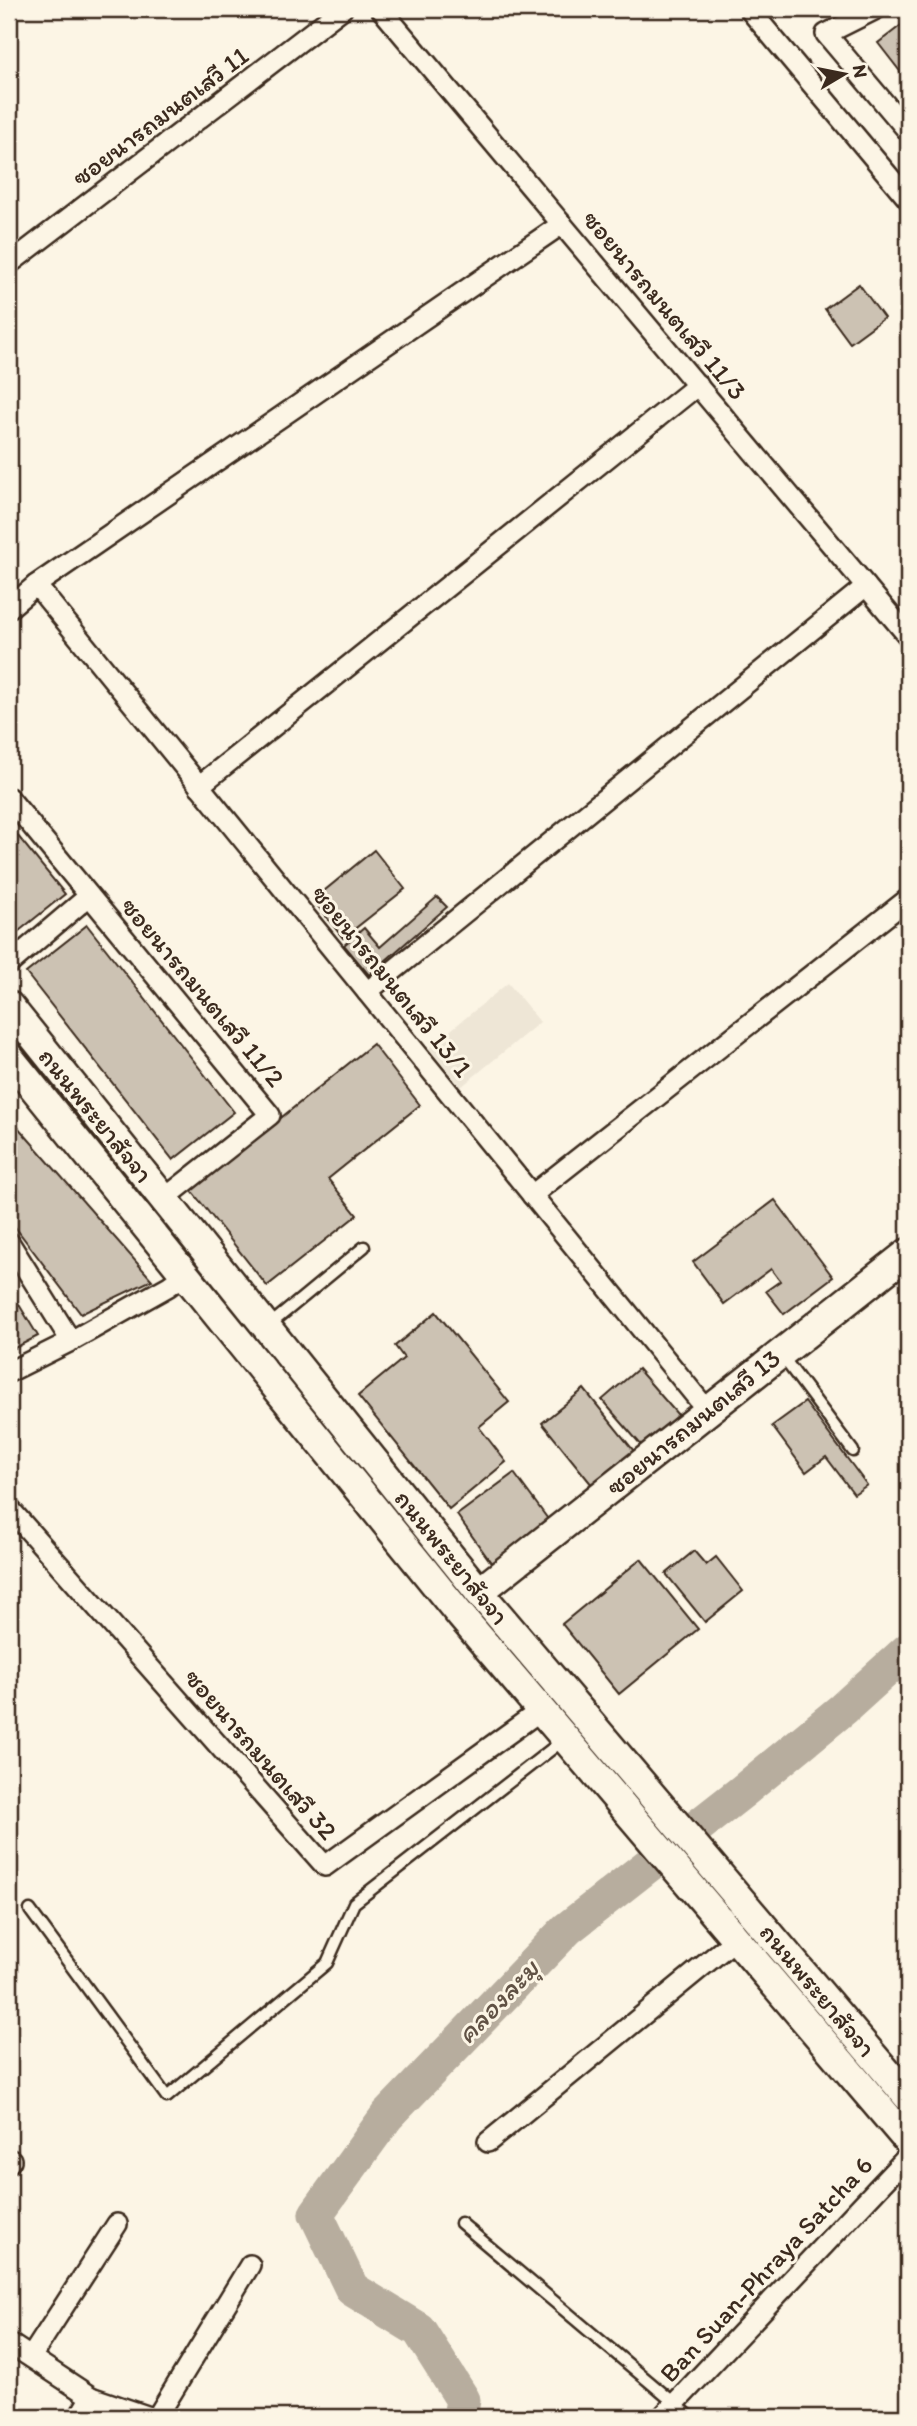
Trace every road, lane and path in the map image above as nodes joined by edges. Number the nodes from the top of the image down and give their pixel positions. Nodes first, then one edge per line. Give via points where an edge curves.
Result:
1 (342, 9) edge
2 (381, 9) edge
3 (749, 9) edge
4 (876, 9) edge
5 (908, 131) edge
6 (908, 199) edge
7 (562, 224) junction
8 (9, 264) edge
9 (698, 385) junction
10 (36, 585) junction
11 (866, 586) junction
12 (9, 608) edge
13 (908, 636) edge
14 (199, 786) junction
15 (9, 798) edge
16 (89, 896) junction
17 (908, 899) edge
18 (9, 964) edge
19 (367, 992) junction
20 (9, 1006) edge
21 (9, 1057) edge
22 (532, 1195) junction
23 (163, 1199) junction
24 (9, 1242) edge
25 (364, 1247) dead end
26 (908, 1253) edge
27 (185, 1274) junction
28 (267, 1327) junction
29 (71, 1341) junction
30 (779, 1353) junction
31 (9, 1372) edge
32 (707, 1410) junction
33 (853, 1451) dead end
34 (9, 1508) edge
35 (479, 1592) junction
36 (541, 1710) junction
37 (566, 1739) junction
38 (30, 1910) dead end
39 (737, 1938) junction
40 (908, 2097) edge
41 (488, 2141) dead end
42 (908, 2141) edge
43 (908, 2156) edge
44 (461, 2222) dead end
45 (117, 2224) dead end
46 (250, 2265) dead end
47 (9, 2343) edge
48 (31, 2357) junction
49 (91, 2397) junction
50 (669, 2410) edge
51 (79, 2417) edge
52 (150, 2417) edge
53 (157, 2417) edge
54 (691, 2417) edge

1 - 8 street, ซอยนารถมนตเสวี 11
2 - 7 street, ซอยนารถมนตเสวี 11/3
3 - 6 street
4 - 5 street via 826,34
7 - 9 street, ซอยนารถมนตเสวี 11/3
7 - 10 street
9 - 11 street, ซอยนารถมนตเสวี 11/3
9 - 14 street
10 - 12 street
10 - 14 street, ซอยนารถมนตเสวี 13/1
11 - 13 street, ซอยนารถมนตเสวี 11/3
11 - 19 street
14 - 19 street, ซอยนารถมนตเสวี 13/1
15 - 16 street, ซอยนารถมนตเสวี 11/2
16 - 18 street
16 - 23 street, ซอยนารถมนตเสวี 11/2 via 270,1115
17 - 22 street
19 - 22 street, ซอยนารถมนตเสวี 13/1
20 - 23 main road, ถนนพระยาสัจจา
21 - 27 main road, ถนนพระยาสัจจา
22 - 32 street, ซอยนารถมนตเสวี 13/1
23 - 28 main road, ถนนพระยาสัจจา
24 - 29 street
25 - 28 lane
26 - 30 main road, ซอยนารถมนตเสวี 13
27 - 29 street
27 - 36 main road, ถนนพระยาสัจจา
28 - 35 main road, ถนนพระยาสัจจา
29 - 31 street
30 - 32 main road, ซอยนารถมนตเสวี 13
30 - 33 lane
32 - 35 main road, ซอยนารถมนตเสวี 13
34 - 36 street, ซอยนารถมนตเสวี 32 via 325,1866
35 - 40 main road, ถนนพระยาสัจจา
36 - 37 main road, ถนนพระยาสัจจา
37 - 38 lane via 355,1903 327,1963 167,2097
37 - 39 main road, ถนนพระยาสัจจา
39 - 41 street
39 - 42 main road, ถนนพระยาสัจจา
43 - 50 street, Ban Suan-Phraya Satcha 6
44 - 50 lane
45 - 48 street
46 - 53 street
47 - 48 street
48 - 49 street
49 - 51 street
49 - 52 street
50 - 54 lane

